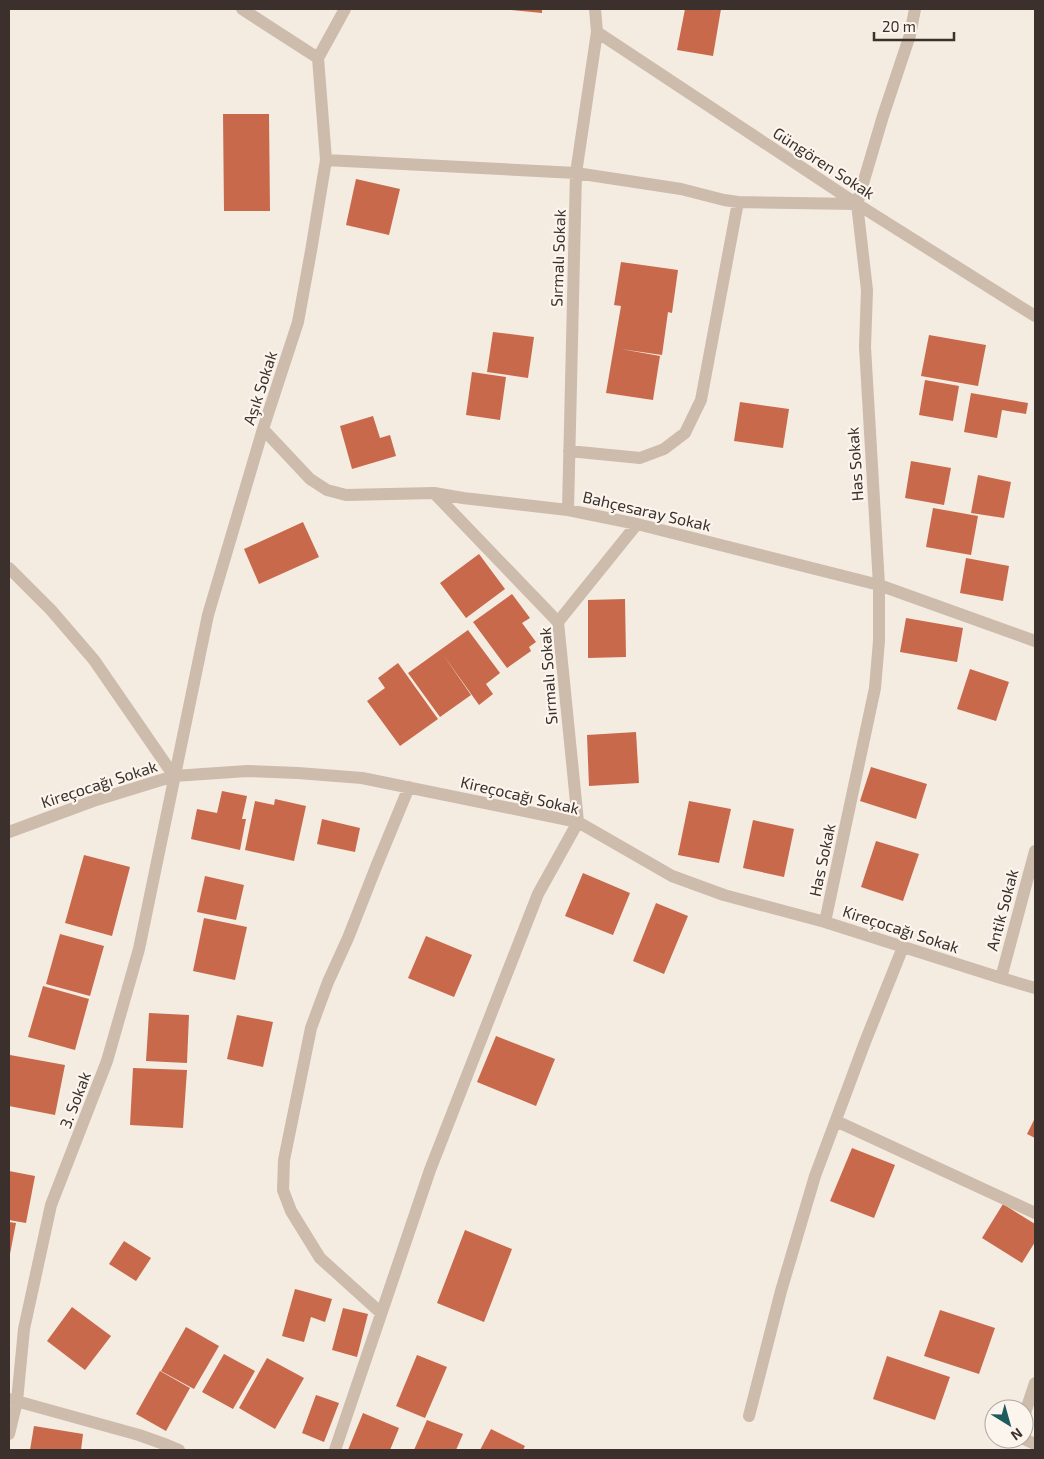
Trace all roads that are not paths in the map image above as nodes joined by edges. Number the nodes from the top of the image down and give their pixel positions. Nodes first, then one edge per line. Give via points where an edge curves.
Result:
1 (242, 9) edge
2 (344, 9) edge
3 (595, 9) edge
4 (915, 9) edge
5 (597, 32) junction
6 (318, 58) junction
7 (326, 160) junction
8 (576, 174) junction
9 (738, 202) junction
10 (857, 204) junction
11 (1035, 316) edge
12 (263, 429) junction
13 (569, 451) junction
14 (434, 493) junction
15 (568, 510) junction
16 (637, 524) junction
17 (9, 568) edge
18 (880, 585) junction
19 (558, 622) junction
20 (1035, 641) edge
21 (174, 776) junction
22 (410, 787) junction
23 (578, 822) junction
24 (9, 832) edge
25 (1035, 850) edge
26 (825, 922) junction
27 (903, 947) junction
28 (1001, 978) junction
29 (1035, 988) edge
30 (836, 1120) junction
31 (1035, 1213) edge
32 (382, 1313) junction
33 (1035, 1383) edge
34 (1030, 1399) edge
35 (13, 1400) edge
36 (749, 1416) dead end
37 (9, 1434) edge
38 (179, 1450) edge
39 (336, 1450) edge

1 - 6 street
2 - 6 street
3 - 5 street, Sırmalı Sokak
4 - 10 street, Has Sokak via 910,35
5 - 8 street, Sırmalı Sokak
5 - 10 street, Güngören Sokak
6 - 7 street, Aşık Sokak
7 - 8 street
7 - 12 street, Aşık Sokak via 298,322
8 - 9 street via 681,188
8 - 13 street, Sırmalı Sokak
9 - 10 street
9 - 13 street via 700,400 685,433 664,449 640,458
10 - 11 street, Güngören Sokak
10 - 18 street, Has Sokak via 867,290 865,347
12 - 14 street, Bahçesaray Sokak via 310,479 327,490 346,495
12 - 21 street, Aşık Sokak via 208,615
13 - 15 street, Sırmalı Sokak
14 - 15 street, Bahçesaray Sokak
14 - 19 street
15 - 16 street, Bahçesaray Sokak
16 - 18 street, Bahçesaray Sokak
16 - 19 street, Sırmalı Sokak
17 - 21 street via 94,660
18 - 20 street, Bahçesaray Sokak
18 - 26 street, Has Sokak via 875,688
19 - 23 street, Sırmalı Sokak
21 - 22 street, Kireçocağı Sokak via 246,771 298,773 362,778
21 - 24 street, Kireçocağı Sokak
21 - 35 street, 3. Sokak via 139,949 107,1061 51,1205 24,1329
22 - 23 street, Kireçocağı Sokak
22 - 32 street via 311,1028 284,1160 283,1190 291,1211 320,1258
23 - 26 street, Kireçocağı Sokak via 672,876 724,895
23 - 32 street via 538,894 430,1170
25 - 28 street, Antik Sokak
26 - 27 street, Kireçocağı Sokak
27 - 28 street, Kireçocağı Sokak
27 - 30 street
28 - 29 street, Kireçocağı Sokak
30 - 31 street
30 - 36 street via 801,1220
32 - 39 street
33 - 34 street
35 - 37 street, 3. Sokak
35 - 38 street via 139,1435

